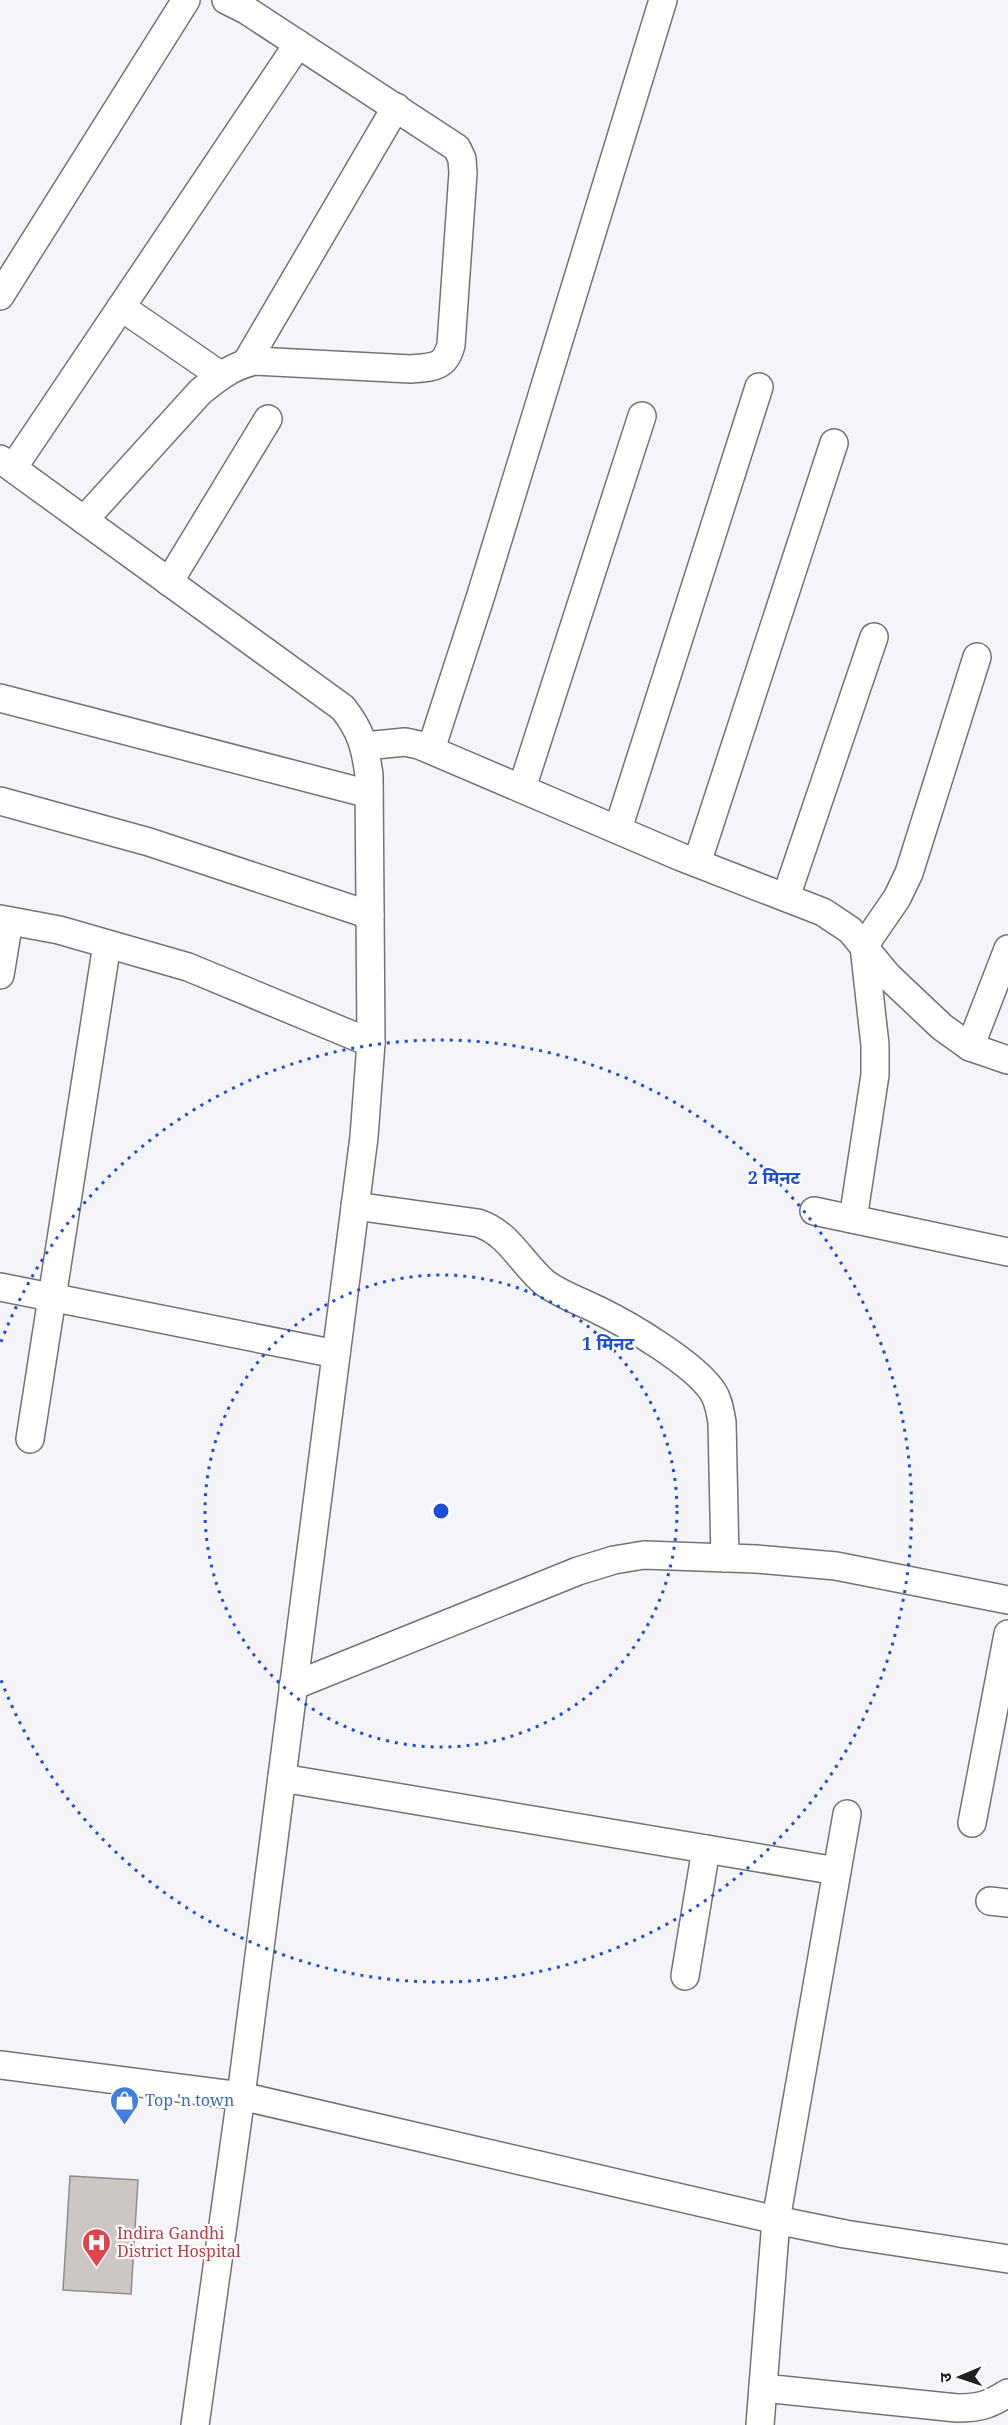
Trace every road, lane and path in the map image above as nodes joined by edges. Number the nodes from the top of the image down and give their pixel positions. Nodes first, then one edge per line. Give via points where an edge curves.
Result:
1 (186, 0) edge
2 (226, 0) edge
3 (663, 0) edge
4 (298, 44) junction
5 (396, 107) junction
6 (0, 296) edge
7 (121, 307) junction
8 (246, 363) junction
9 (220, 375) junction
10 (759, 387) dead end
11 (642, 416) dead end
12 (268, 419) dead end
13 (834, 443) dead end
14 (6, 464) edge
15 (84, 520) junction
16 (169, 582) junction
17 (874, 637) dead end
18 (977, 657) dead end
19 (0, 698) edge
20 (365, 746) junction
21 (431, 749) junction
22 (522, 788) junction
23 (369, 794) junction
24 (0, 801) edge
25 (618, 829) junction
26 (697, 863) junction
27 (786, 897) junction
28 (370, 915) junction
29 (4, 920) edge
30 (107, 944) junction
31 (864, 946) junction
32 (1008, 949) edge
33 (0, 975) edge
34 (371, 1043) junction
35 (970, 1047) junction
36 (1008, 1060) edge
37 (355, 1206) junction
38 (814, 1211) dead end
39 (853, 1219) junction
40 (1008, 1252) edge
41 (0, 1287) edge
42 (52, 1295) junction
43 (336, 1354) junction
44 (30, 1439) dead end
45 (725, 1558) junction
46 (1008, 1600) edge
47 (1008, 1634) edge
48 (293, 1686) junction
49 (282, 1778) junction
50 (847, 1814) dead end
51 (972, 1823) dead end
52 (706, 1849) junction
53 (837, 1871) junction
54 (685, 1976) dead end
55 (0, 2065) edge
56 (241, 2096) junction
57 (776, 2220) junction
58 (1008, 2259) edge
59 (763, 2388) junction
60 (1008, 2393) edge
61 (195, 2425) edge
62 (760, 2425) edge

1 - 6 street
2 - 4 street
3 - 21 street
4 - 5 street
4 - 7 street
5 - 8 street
5 - 8 street via 448,140 462,159 449,354 431,368 411,369
7 - 9 street
7 - 14 street
8 - 9 street
9 - 15 street
10 - 25 street
11 - 22 street
12 - 16 street
13 - 26 street
14 - 15 street
15 - 16 street
16 - 20 street via 343,708
17 - 27 street
18 - 31 street via 909,873
19 - 23 street
20 - 21 street via 405,742
20 - 23 street
21 - 22 street
22 - 25 street
23 - 28 street
24 - 28 street via 149,842
25 - 26 street
26 - 27 street
27 - 31 street via 838,920
28 - 34 street
29 - 30 street
29 - 33 street
30 - 34 street via 199,971
30 - 42 street
31 - 35 street via 917,1005
31 - 39 street via 875,1075
32 - 35 street
34 - 37 street
35 - 36 street
37 - 43 street
37 - 45 street via 492,1228 503,1235 545,1283 631,1328 702,1377 716,1399 722,1422
38 - 39 street
39 - 40 street
41 - 42 street
42 - 43 street
42 - 44 street
43 - 48 street
45 - 46 street via 836,1566
45 - 48 street via 644,1555 614,1560
47 - 51 street
48 - 49 street
49 - 52 street
49 - 56 street
50 - 53 street
52 - 53 street
52 - 54 street
53 - 57 street
55 - 56 street
56 - 57 street
56 - 61 street
57 - 58 street
57 - 59 street
59 - 60 street via 957,2408 991,2404
59 - 62 street

